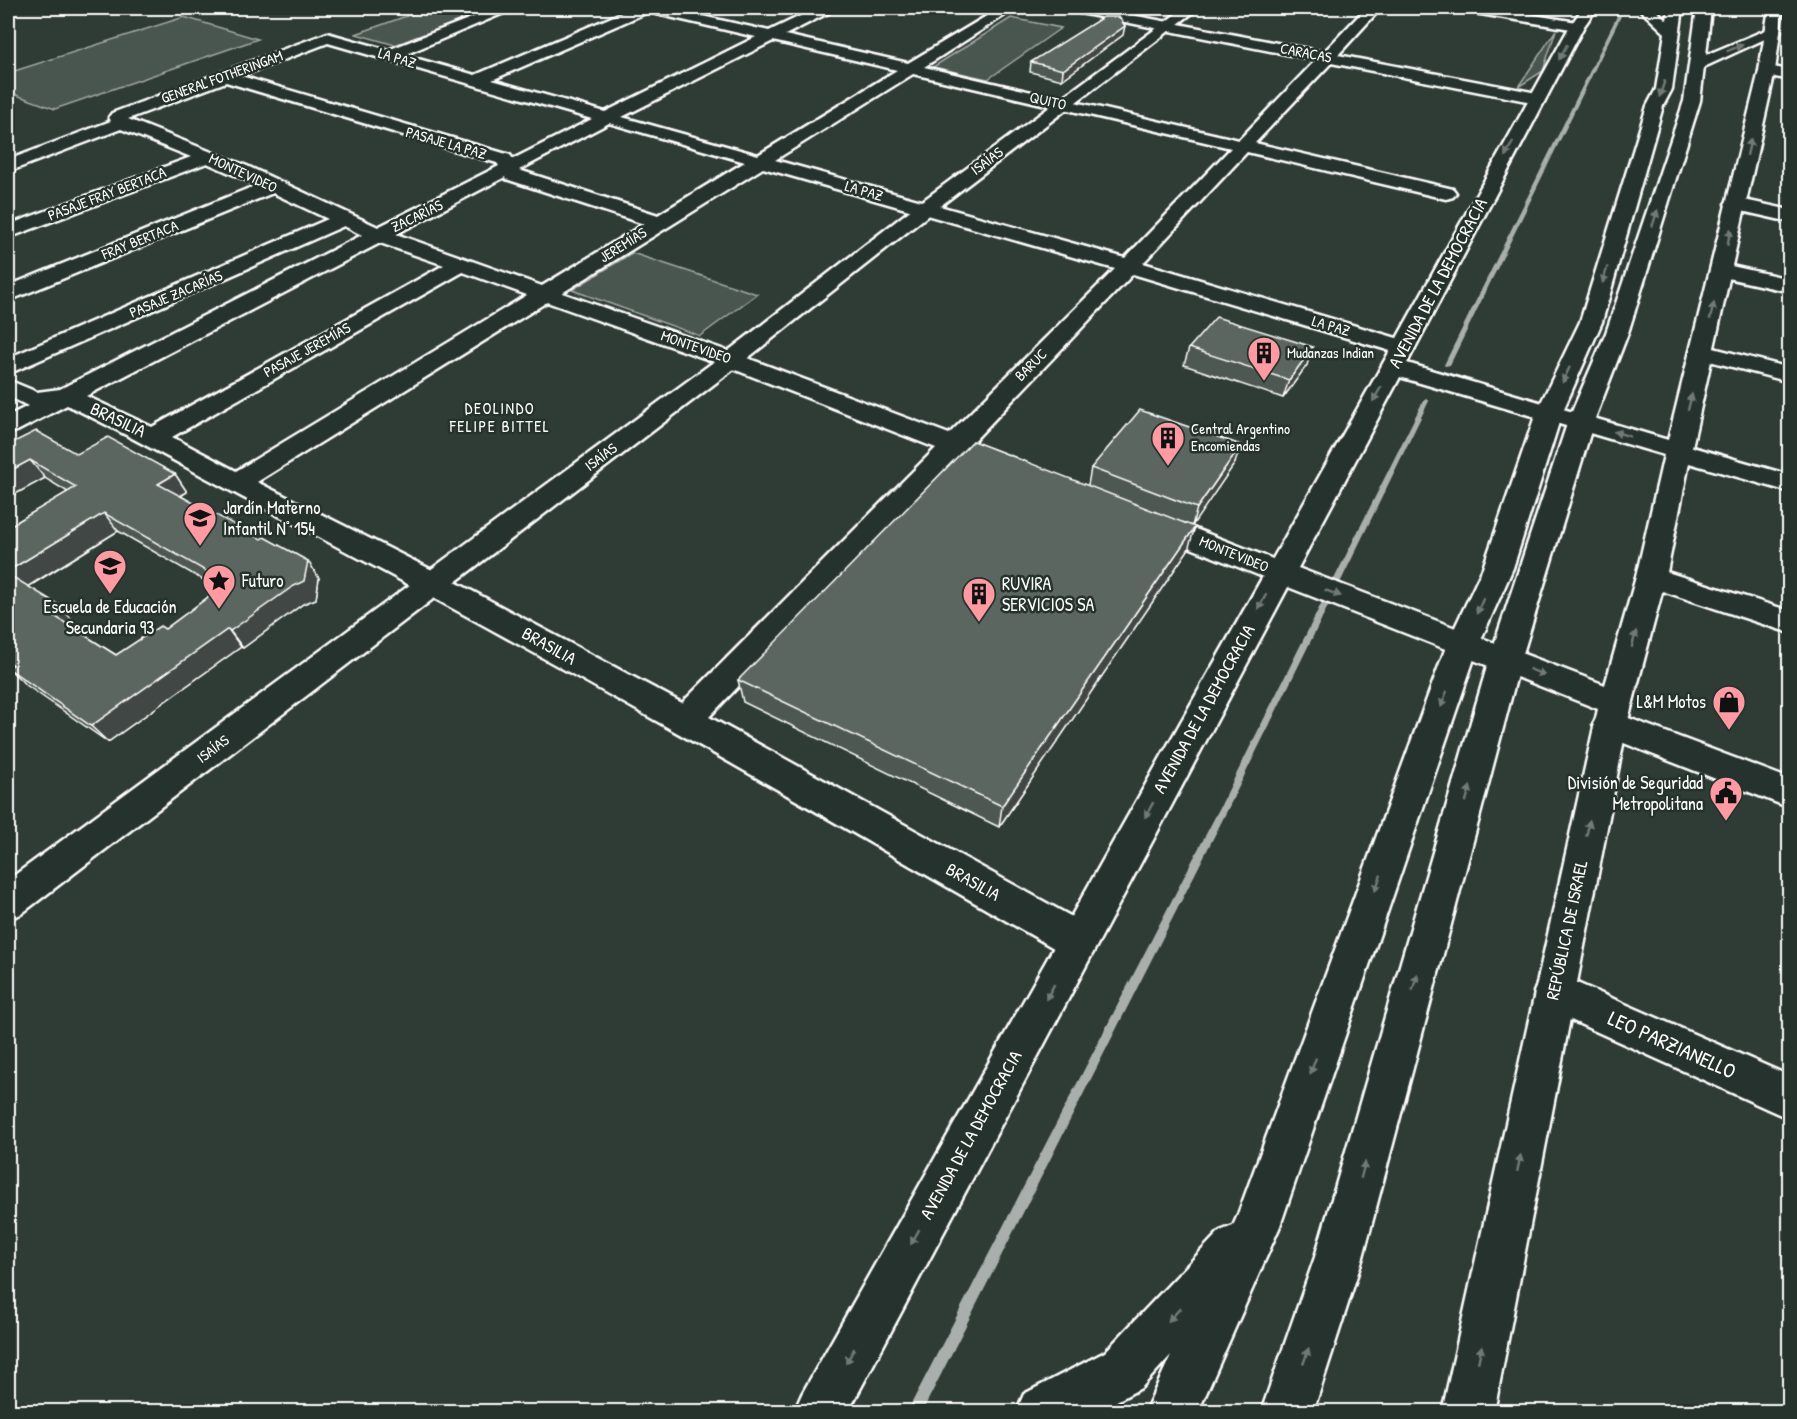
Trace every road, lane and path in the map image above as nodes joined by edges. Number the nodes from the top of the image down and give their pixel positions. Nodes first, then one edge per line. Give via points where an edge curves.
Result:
1 (509, 8) edge
2 (644, 8) edge
3 (650, 8) edge
4 (827, 8) edge
5 (1009, 8) edge
6 (1075, 8) edge
7 (1192, 8) edge
8 (1374, 8) edge
9 (1468, 8) edge
10 (1590, 8) edge
11 (1645, 8) edge
12 (1676, 8) edge
13 (1704, 8) edge
14 (1776, 8) edge
15 (1168, 26) junction
16 (1577, 26) junction
17 (1672, 32) junction
18 (1773, 32) junction
19 (768, 36) junction
20 (327, 38) joint
21 (390, 55) junction
22 (1325, 57) junction
23 (1697, 64) junction
24 (908, 68) junction
25 (1767, 71) junction
26 (1790, 75) edge
27 (224, 76) junction
28 (475, 81) junction
29 (1538, 98) junction
30 (1061, 104) junction
31 (604, 119) junction
32 (119, 120) junction
33 (1244, 145) junction
34 (207, 157) junction
35 (758, 160) junction
36 (8, 166) edge
37 (511, 169) junction
38 (272, 186) junction
39 (1446, 193) dead end
40 (1735, 204) junction
41 (924, 208) junction
42 (1790, 216) edge
43 (344, 219) junction
44 (658, 222) junction
45 (8, 232) edge
46 (378, 235) junction
47 (462, 264) junction
48 (1129, 266) junction
49 (1722, 270) junction
50 (1790, 286) edge
51 (8, 294) edge
52 (545, 294) junction
53 (1702, 352) junction
54 (1397, 357) junction
55 (731, 360) junction
56 (8, 367) edge
57 (1790, 375) edge
58 (8, 387) edge
59 (67, 396) junction
60 (1549, 413) junction
61 (1581, 421) junction
62 (8, 426) edge
63 (153, 437) junction
64 (952, 445) junction
65 (1678, 451) junction
66 (1028, 474) edge
67 (237, 483) junction
68 (1790, 484) edge
69 (1125, 511) edge
70 (1278, 572) junction
71 (1651, 577) junction
72 (432, 582) junction
73 (1790, 622) edge
74 (1463, 644) junction
75 (1505, 660) junction
76 (1613, 713) junction
77 (686, 720) junction
78 (1790, 794) edge
79 (8, 902) edge
80 (1078, 941) junction
81 (1554, 992) junction
82 (1790, 1098) edge
83 (1257, 1226) junction
84 (820, 1412) edge
85 (1042, 1412) edge
86 (1171, 1412) edge
87 (1287, 1412) edge
88 (1468, 1412) edge

1 - 21 main road
2 - 28 main road
3 - 19 main road, QUITO
4 - 19 main road, ZACARÍAS
5 - 24 main road, JEREMÍAS
6 - 15 main road, CARACAS
7 - 15 main road, ISAÍAS
8 - 22 main road, BARUC
9 - 16 main road
10 - 16 main road, AVENIDA DE LA DEMOCRACIA
11 - 17 main road
12 - 17 main road
13 - 23 main road
14 - 18 main road
15 - 22 main road, CARACAS
15 - 30 main road, ISAÍAS
16 -> 29 main road, AVENIDA DE LA DEMOCRACIA
17 -> 60 main road via 1664,89 1655,106 1591,322
23 -> 18 main road
18 - 25 main road
19 - 24 main road, QUITO
19 - 31 main road, ZACARÍAS
20 - 21 main road, LA PAZ
20 - 27 main road, GENERAL FOTHERINGAM
21 - 28 main road, LA PAZ
22 - 29 main road, CARACAS
22 - 33 main road, BARUC
61 -> 23 main road via 1617,333 1692,101
24 - 30 main road, QUITO
24 - 35 main road, JEREMÍAS
25 - 26 main road
40 -> 25 main road
27 - 32 main road, GENERAL FOTHERINGAM
27 - 37 main road, PASAJE LA PAZ via 504,159
28 - 31 main road, LA PAZ
29 -> 54 main road, AVENIDA DE LA DEMOCRACIA
30 - 33 main road, QUITO
30 - 41 main road, ISAÍAS
31 - 35 main road, LA PAZ
31 - 37 main road, ZACARÍAS
32 - 34 main road, MONTEVIDEO
32 - 36 main road, GENERAL FOTHERINGAM
33 - 39 main road, QUITO
33 - 48 main road, BARUC
34 - 38 main road, MONTEVIDEO
34 - 45 main road, PASAJE FRAY BERTACA
35 - 41 main road, LA PAZ
35 - 44 main road, JEREMÍAS
37 - 44 main road, PASAJE LA PAZ via 513,175
37 - 46 main road, ZACARÍAS
38 - 43 main road, MONTEVIDEO
38 - 51 main road, FRAY BERTACA
40 - 42 main road
49 -> 40 main road
41 - 48 main road, LA PAZ
41 - 55 main road, ISAÍAS
43 - 46 main road, MONTEVIDEO
43 - 56 main road, PASAJE ZACARÍAS
44 - 52 main road, JEREMÍAS
46 - 47 main road, MONTEVIDEO
46 - 59 main road, ZACARÍAS
47 - 52 main road, MONTEVIDEO
47 - 63 main road, PASAJE JEREMÍAS
48 - 54 main road, LA PAZ
48 - 64 main road, BARUC
49 - 50 main road
53 -> 49 main road
52 - 55 main road, MONTEVIDEO
52 - 67 main road, JEREMÍAS
53 - 57 main road
65 -> 53 main road
54 - 60 main road, LA PAZ
54 -> 70 main road, AVENIDA DE LA DEMOCRACIA
55 - 64 main road, MONTEVIDEO
55 - 72 main road, ISAÍAS
58 - 59 main road via 33,400
59 - 62 main road, ZACARÍAS
59 - 63 main road, BRASILIA
60 - 61 main road, LA PAZ
60 -> 74 main road via 1498,568
65 -> 61 main road, LA PAZ
61 - 75 main road
63 - 67 main road, BRASILIA
64 - 66 main road, MONTEVIDEO
64 - 77 main road, BARUC
65 - 68 main road, LA PAZ
65 - 71 main road, REPÚBLICA DE ISRAEL
67 - 72 main road, BRASILIA
69 - 70 main road, MONTEVIDEO
70 -> 74 main road, MONTEVIDEO
70 -> 80 main road, AVENIDA DE LA DEMOCRACIA
71 - 73 main road
76 -> 71 main road, REPÚBLICA DE ISRAEL
72 - 77 main road, BRASILIA
72 - 79 main road, ISAÍAS
74 - 75 main road, MONTEVIDEO
74 -> 83 main road
75 -> 76 main road, MONTEVIDEO
87 -> 75 main road via 1339,1257
76 - 78 main road, MONTEVIDEO
81 -> 76 main road, REPÚBLICA DE ISRAEL
77 - 80 main road, BRASILIA
80 -> 84 main road, AVENIDA DE LA DEMOCRACIA
81 - 82 main road, LEO PARZIANELLO
88 -> 81 main road, REPÚBLICA DE ISRAEL
83 -> 85 main road via 1123,1370
83 - 86 main road

